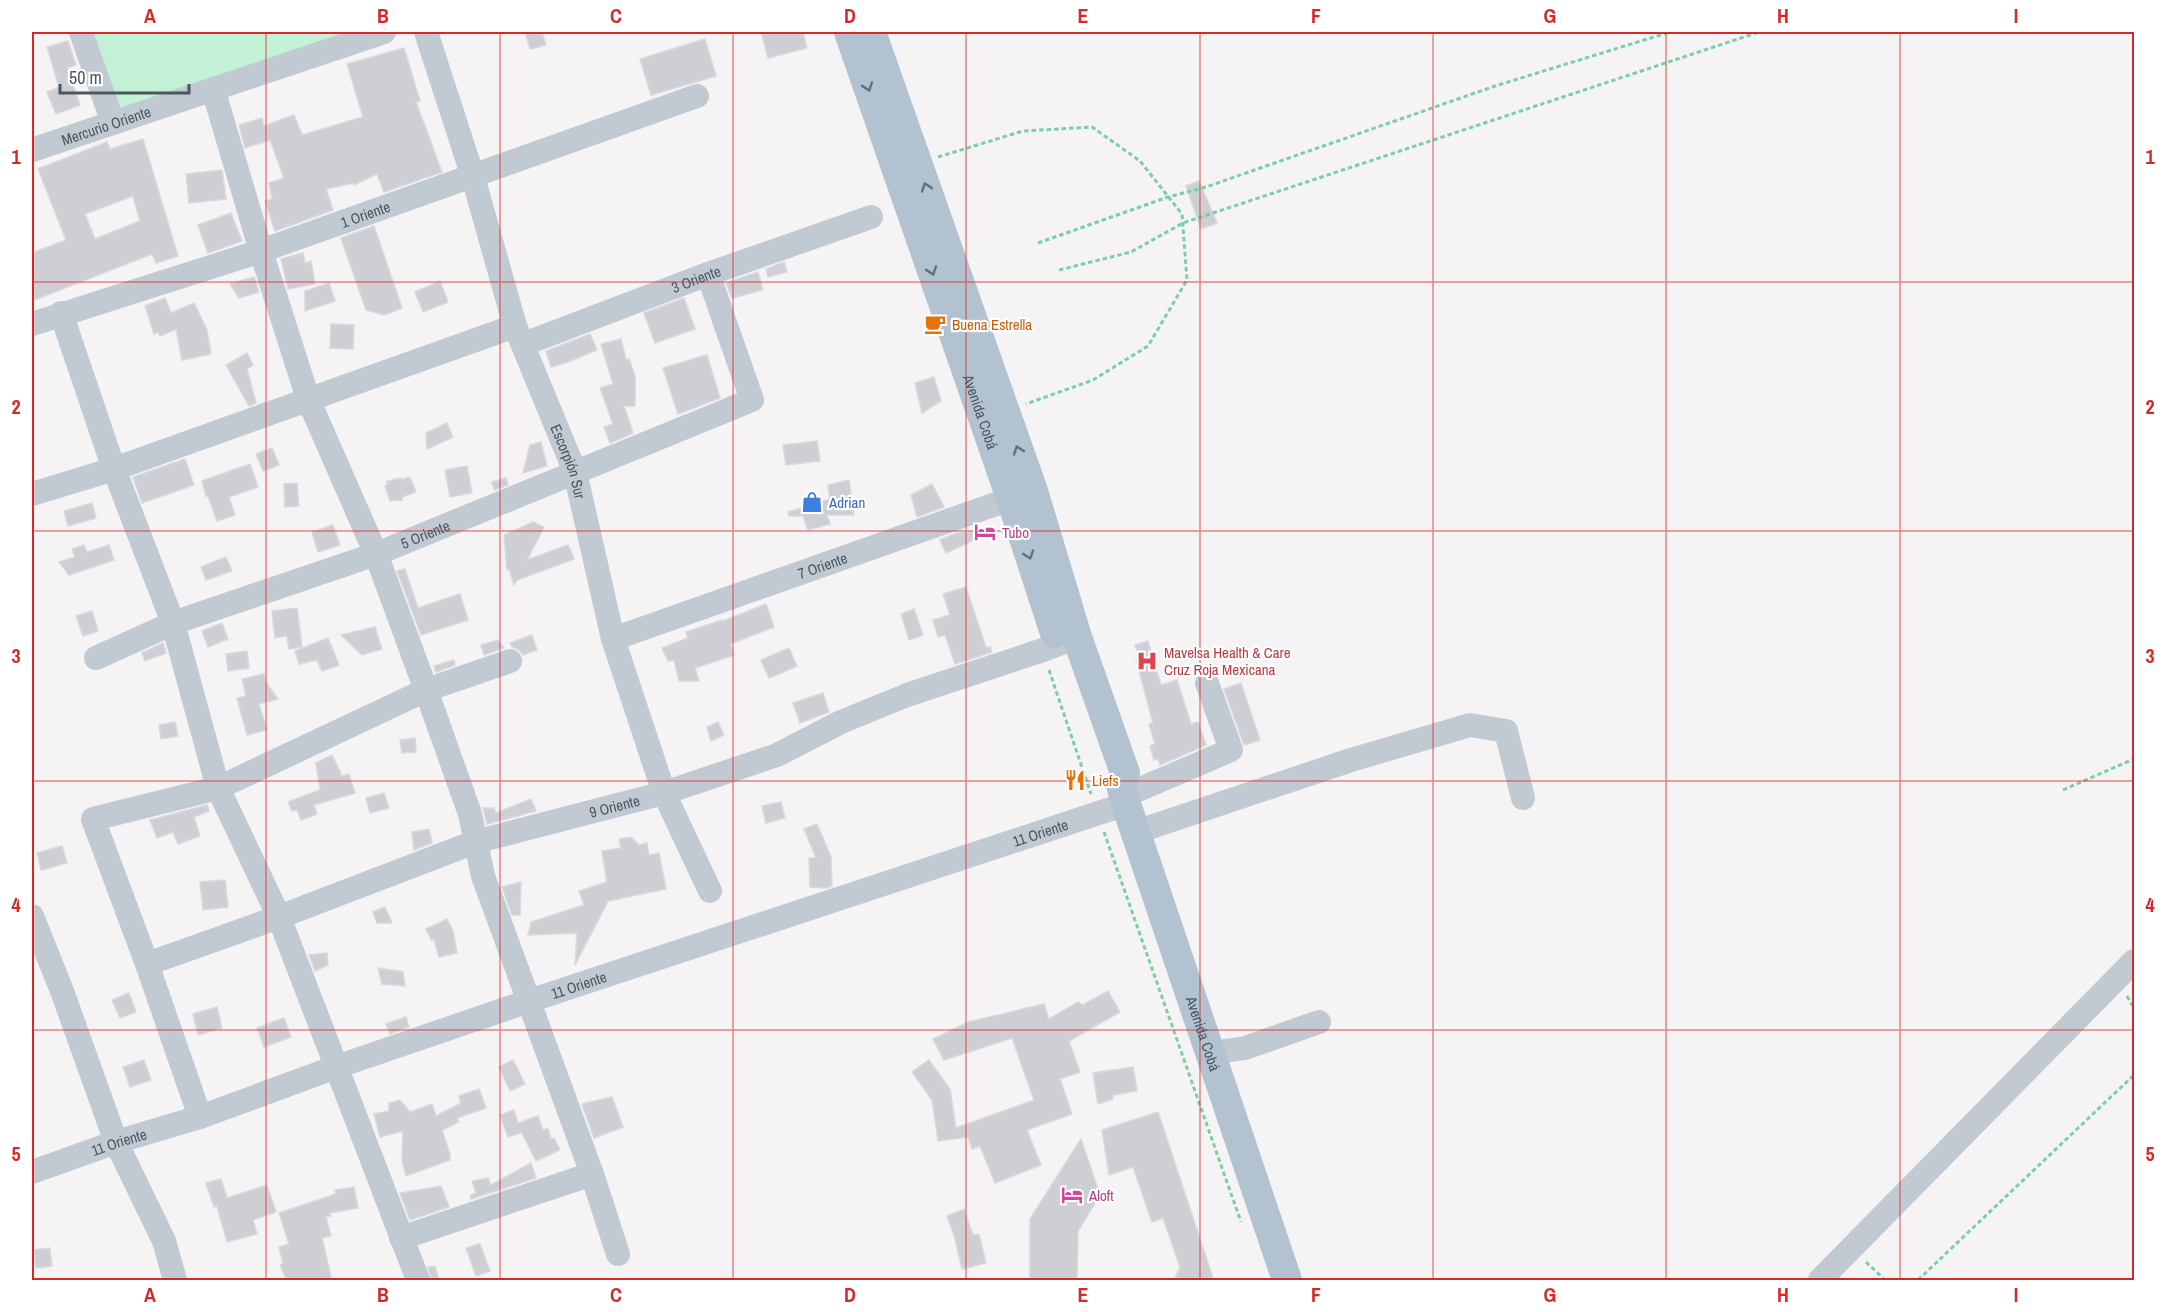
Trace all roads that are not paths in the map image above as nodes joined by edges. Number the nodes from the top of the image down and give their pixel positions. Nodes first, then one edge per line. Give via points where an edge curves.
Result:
1 (81, 32) edge
2 (384, 32) edge
3 (426, 32) edge
4 (849, 32) edge
5 (871, 32) edge
6 (213, 89) junction
7 (697, 96) dead end
8 (113, 123) junction
9 (32, 150) edge
10 (473, 177) junction
11 (871, 217) dead end
12 (261, 251) junction
13 (708, 274) junction
14 (61, 313) junction
15 (32, 324) edge
16 (519, 335) junction
17 (308, 399) junction
18 (114, 469) junction
19 (575, 472) junction
20 (32, 494) edge
21 (1022, 495) junction
22 (376, 554) junction
23 (173, 623) junction
24 (613, 639) junction
25 (1067, 640) junction
26 (96, 658) dead end
27 (510, 661) dead end
28 (1207, 683) dead end
29 (426, 690) junction
30 (218, 788) junction
31 (664, 793) junction
32 (1124, 795) junction
33 (1523, 798) dead end
34 (1136, 832) junction
35 (475, 843) junction
36 (711, 891) dead end
37 (32, 916) edge
38 (279, 917) junction
39 (2134, 961) edge
40 (147, 964) junction
41 (529, 1001) junction
42 (1319, 1022) dead end
43 (1211, 1053) junction
44 (336, 1067) junction
45 (200, 1117) junction
46 (116, 1142) junction
47 (32, 1172) edge
48 (592, 1174) junction
49 (401, 1238) junction
50 (618, 1254) dead end
51 (175, 1281) edge
52 (418, 1281) edge
53 (1287, 1281) edge
54 (1820, 1281) edge

1 - 8 street
2 - 6 street, Mercurio Oriente
3 - 10 street, Escorpión Sur
4 -> 21 main road, Avenida Cobá
21 -> 5 main road, Avenida Cobá via 1005,411
6 - 8 street, Mercurio Oriente
6 - 12 street
7 - 10 street, 1 Oriente
8 - 9 street, Mercurio Oriente
10 - 12 street, 1 Oriente
10 - 16 street, Escorpión Sur
11 - 13 street, 3 Oriente
12 - 14 street, 1 Oriente
12 - 17 street
13 - 16 street, 3 Oriente
13 - 19 street, 5 Oriente via 752,400
14 - 15 street, 1 Oriente
14 - 18 street
16 - 17 street, 3 Oriente
16 - 19 street, Escorpión Sur
17 - 18 street, 3 Oriente
17 - 22 street
18 - 20 street, 3 Oriente
18 - 23 street
19 - 22 street, 5 Oriente
19 - 24 street, Escorpión Sur
21 - 24 street, 7 Oriente
21 - 25 main road, Avenida Cobá
22 - 23 street, 5 Oriente
22 - 29 street
23 - 26 street, 5 Oriente
23 - 30 street
24 - 31 street, Escorpión Sur
25 - 31 street, 9 Oriente via 907,695 841,722 777,755
25 - 32 main road, Avenida Cobá via 1125,773
27 - 29 street
28 - 32 street, 11 Oriente via 1231,750
29 - 30 street
29 - 35 street via 470,814
30 - 38 street
30 - 40 street via 93,819
31 - 35 street, 9 Oriente
31 - 36 street, Escorpión Sur
32 - 34 main road, Avenida Cobá
32 - 41 street, 11 Oriente
33 - 34 street via 1506,731 1470,725
34 - 43 main road, Avenida Cobá
35 - 38 street, 9 Oriente
35 - 41 street via 483,876
37 - 46 street
38 - 40 street, 9 Oriente
38 - 44 street
39 - 54 street
40 - 45 street
41 - 44 street, 11 Oriente
41 - 48 street
42 - 43 street via 1245,1048
43 - 53 main road, Avenida Cobá
44 - 45 street, 11 Oriente
44 - 49 street
45 - 46 street, 11 Oriente
46 - 47 street, 11 Oriente
46 - 51 street via 164,1241
48 - 49 street
48 - 50 street
49 - 52 street

